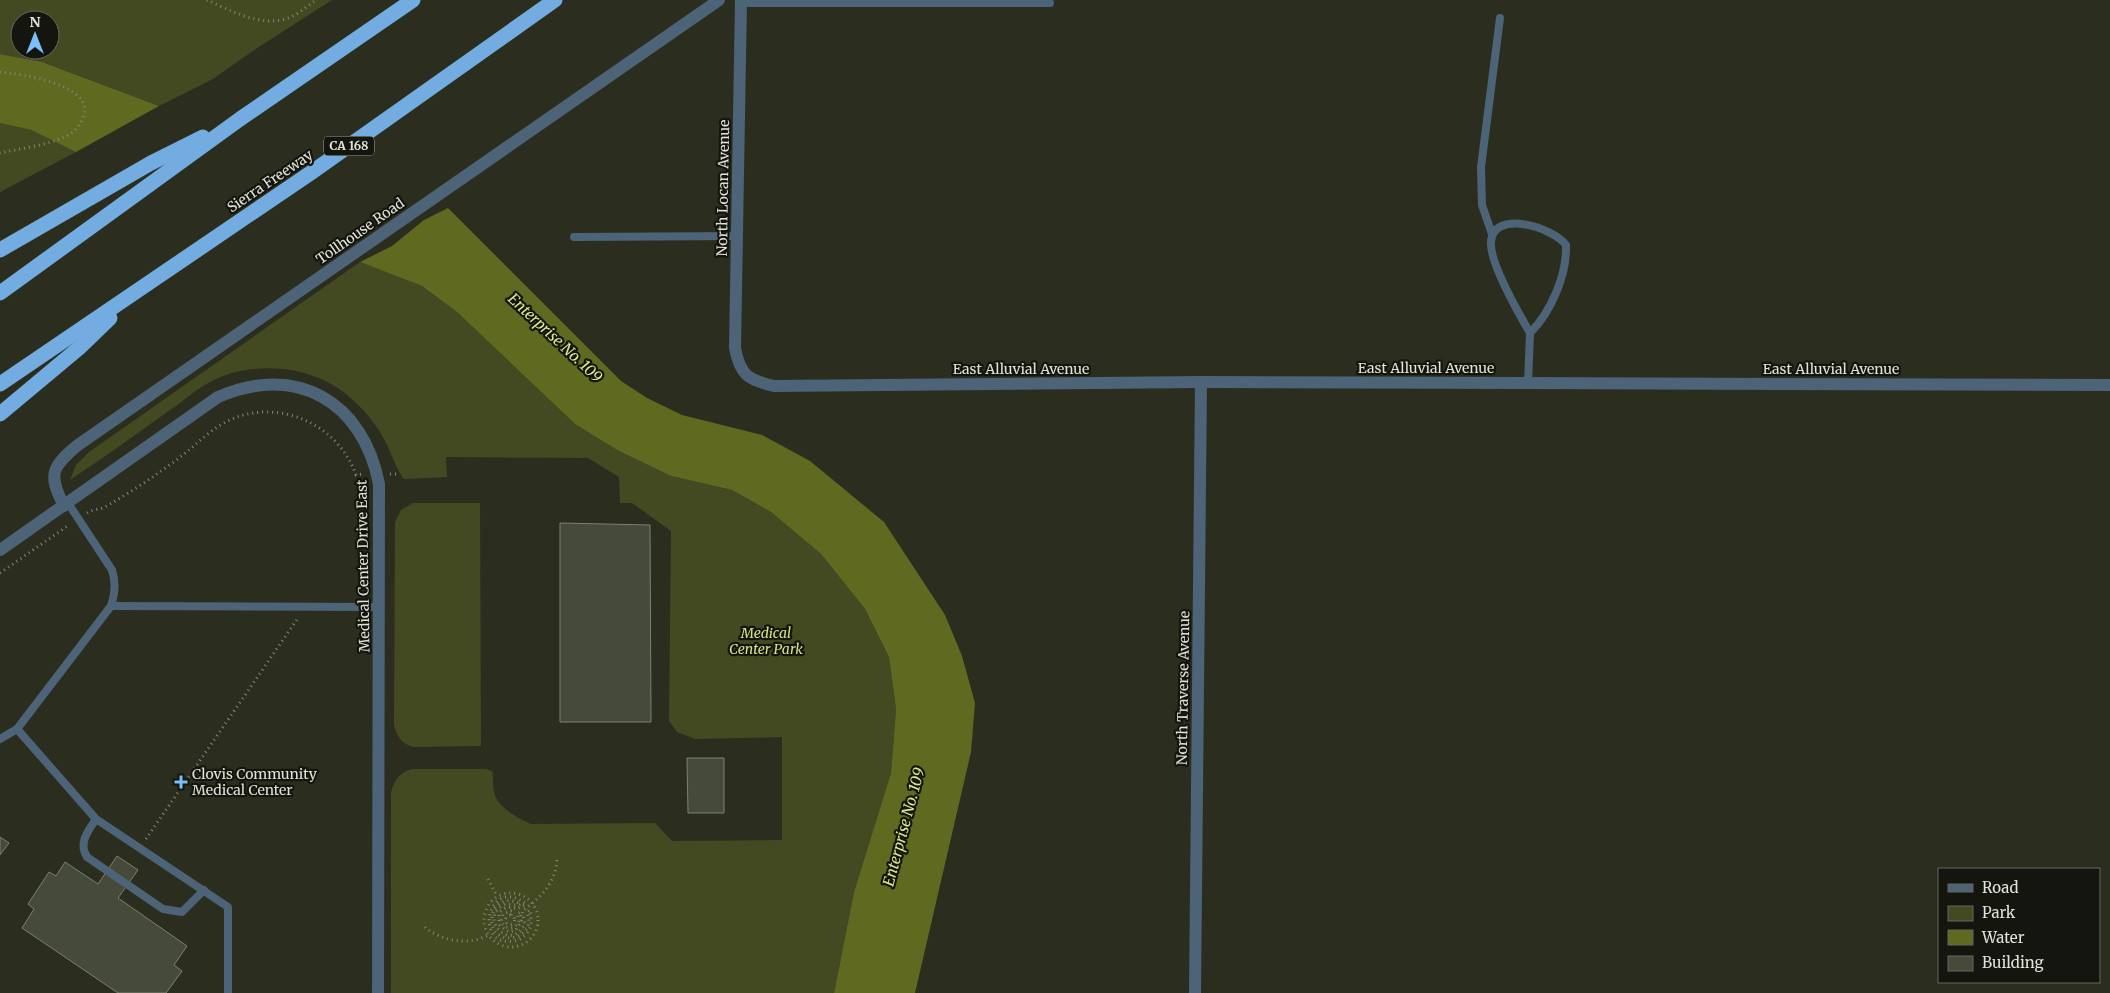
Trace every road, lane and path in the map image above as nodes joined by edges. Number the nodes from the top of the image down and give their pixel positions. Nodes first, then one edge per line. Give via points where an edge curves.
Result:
1 (207, 0) edge
2 (316, 0) edge
3 (413, 0) edge
4 (555, 0) edge
5 (719, 0) edge
6 (741, 2) edge
7 (1050, 3) dead end
8 (1500, 18) dead end
9 (0, 72) edge
10 (240, 119) junction
11 (0, 153) edge
12 (1492, 234) junction
13 (737, 236) junction
14 (574, 237) dead end
15 (0, 250) edge
16 (140, 289) junction
17 (0, 293) edge
18 (1530, 333) junction
19 (745, 375) joint
20 (1201, 382) junction
21 (1528, 383) junction
22 (0, 384) edge
23 (2110, 385) edge
24 (0, 414) edge
25 (362, 474) dead end
26 (66, 504) junction
27 (78, 519) junction
28 (0, 550) edge
29 (0, 573) edge
30 (111, 606) junction
31 (305, 607) junction
32 (379, 607) junction
33 (17, 729) junction
34 (0, 739) edge
35 (96, 819) junction
36 (140, 848) junction
37 (557, 859) dead end
38 (488, 879) dead end
39 (204, 890) junction
40 (497, 896) junction
41 (532, 904) junction
42 (511, 915) dead end
43 (425, 927) dead end
44 (488, 935) junction
45 (228, 993) edge
46 (378, 993) edge
47 (1195, 993) edge

1 - 2 path via 255,20 292,17
3 - 10 highway
4 - 16 highway, Sierra Freeway / CA 168
5 - 26 street, Tollhouse Road via 78,445 64,456 54,473 54,486
6 - 7 lane
6 - 13 street, North Locan Avenue
8 - 12 lane via 1481,167 1482,206
9 - 11 path via 18,73 74,91 86,110 77,129 64,138
10 - 15 highway via 151,163
10 - 17 highway
12 - 18 lane via 1492,255 1508,294
12 - 18 lane via 1512,223 1532,225 1551,231 1566,244 1562,274 1550,306
13 - 14 lane
13 - 19 street, North Locan Avenue via 735,348 737,363
16 - 22 highway, Sierra Freeway / CA 168
16 - 24 highway via 79,348
18 - 21 lane
19 - 20 street, East Alluvial Avenue via 774,386
20 - 21 street, East Alluvial Avenue
20 - 47 street, North Traverse Avenue
21 - 23 street, East Alluvial Avenue
25 - 27 path via 356,474 347,455 333,438 308,420 282,413 257,413 222,423 170,466
26 - 27 lane
26 - 28 street, Medical Center Drive East
26 - 32 street, Medical Center Drive East via 218,397 248,386 300,388 322,397 342,411 367,442 374,460 379,484
27 - 29 path
27 - 30 lane via 112,570 115,579
30 - 31 lane
30 - 33 lane
31 - 32 lane
31 - 36 path
32 - 46 street, Medical Center Drive East
33 - 34 lane
33 - 35 lane
35 - 36 lane
35 - 39 lane via 83,841 87,857 163,909 182,912
36 - 39 lane
37 - 41 path via 547,889
38 - 40 path
39 - 45 lane via 228,907
40 - 41 path via 515,893
40 - 44 path via 490,902 484,918
41 - 42 path via 522,910 525,918 523,927 511,935 498,929 495,914 502,906 521,904 503,902 494,910 493,928 502,937 514,938 525,931 530,910 529,931 518,940 504,941 489,926 489,912 499,900 506,898 526,904 517,910 509,907 502,910 498,921 505,931 513,931 521,924 520,912 516,926 505,927 501,920 503,914 511,910
41 - 44 path via 538,917 537,926 528,941 511,947
43 - 44 path via 445,938 460,940

